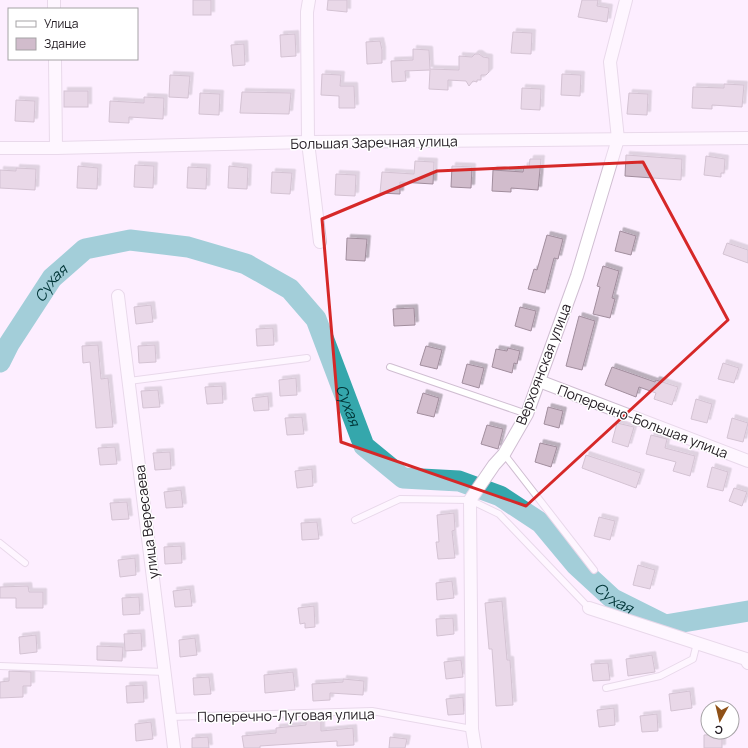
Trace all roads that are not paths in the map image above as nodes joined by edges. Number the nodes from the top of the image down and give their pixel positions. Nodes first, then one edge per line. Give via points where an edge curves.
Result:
1 (308, 0) edge
2 (626, 0) edge
3 (55, 60) edge
4 (748, 138) edge
5 (618, 139) junction
6 (308, 142) junction
7 (0, 148) edge
8 (56, 148) junction
9 (320, 242) dead end
10 (118, 296) dead end
11 (307, 358) dead end
12 (390, 367) dead end
13 (129, 381) junction
14 (539, 381) junction
15 (527, 414) junction
16 (504, 454) junction
17 (748, 461) edge
18 (470, 500) junction
19 (355, 520) dead end
20 (0, 543) edge
21 (25, 563) dead end
22 (594, 570) dead end
23 (589, 608) joint
24 (696, 643) junction
25 (748, 663) edge
26 (0, 666) edge
27 (164, 672) junction
28 (606, 688) dead end
29 (170, 717) junction
30 (472, 729) junction
31 (174, 748) edge
32 (475, 748) edge

1 - 6 street
2 - 5 street, Верхоянская улица via 610,62
3 - 8 street
4 - 5 street, Большая Заречная улица
5 - 6 street, Большая Заречная улица
5 - 14 street, Верхоянская улица via 577,276
6 - 8 street, Большая Заречная улица
6 - 9 street
7 - 8 street, Большая Заречная улица
10 - 13 street, улица Вересаева
11 - 13 lane
12 - 15 lane
13 - 27 street, улица Вересаева
14 - 15 street, Верхоянская улица
14 - 17 street, Поперечно-Большая улица
15 - 16 street, Верхоянская улица
16 - 18 street, Верхоянская улица
16 - 22 lane
18 - 19 lane via 400,499
18 - 23 lane via 499,514
18 - 30 street
20 - 21 lane
23 - 24 street
24 - 25 street via 746,659
24 - 28 lane via 693,659 660,676
26 - 27 lane
27 - 29 street, улица Вересаева
29 - 30 lane, Поперечно-Луговая улица via 372,711
29 - 31 street, улица Вересаева
30 - 32 street

